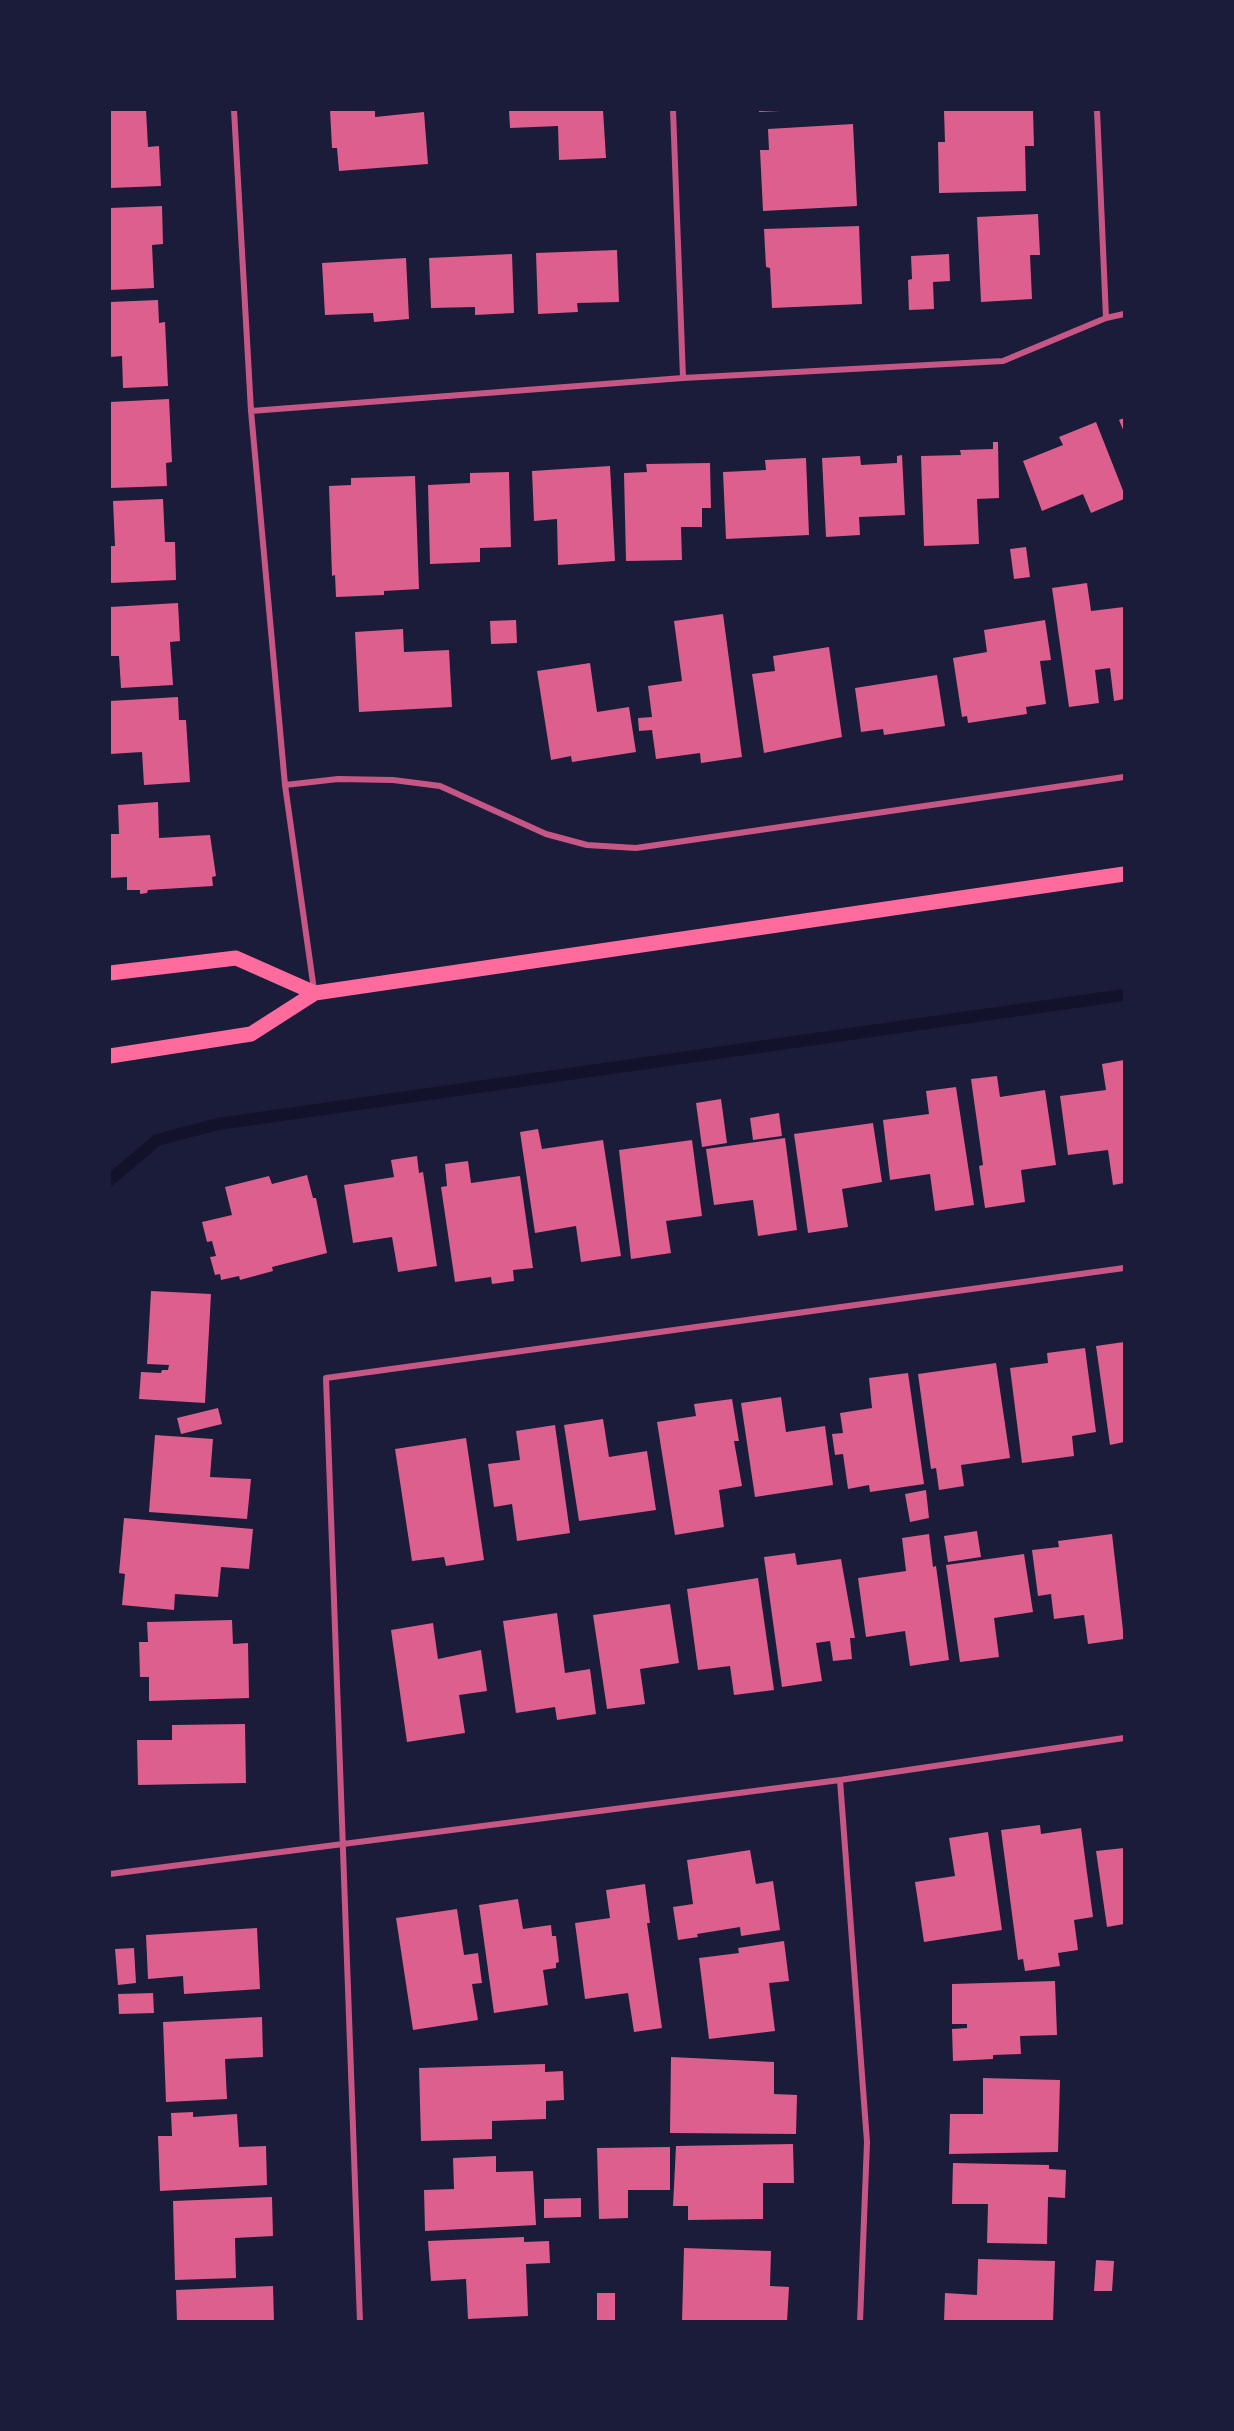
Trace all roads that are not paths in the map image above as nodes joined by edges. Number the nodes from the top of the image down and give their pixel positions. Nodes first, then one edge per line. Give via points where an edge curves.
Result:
1 (234, 110) edge
2 (673, 110) edge
3 (1097, 110) edge
4 (1125, 314) edge
5 (1106, 318) junction
6 (683, 378) junction
7 (251, 411) junction
8 (1125, 777) edge
9 (285, 785) junction
10 (1125, 874) edge
11 (110, 974) edge
12 (315, 993) junction
13 (110, 1056) edge
14 (1125, 1268) edge
15 (1125, 1738) edge
16 (840, 1780) junction
17 (343, 1845) junction
18 (110, 1874) edge
19 (360, 2322) edge
20 (860, 2322) edge

1 - 7 street
2 - 6 street
3 - 5 street
4 - 5 street
5 - 6 street via 1003,361
6 - 7 street
7 - 9 street
8 - 9 street via 636,848 587,845 546,834 440,786 338,779
9 - 12 street
10 - 12 main road
11 - 12 main road via 236,958
12 - 13 main road via 251,1034
14 - 17 street via 326,1378
15 - 16 street
16 - 17 street
16 - 20 street via 867,2142
17 - 18 street
17 - 19 street

